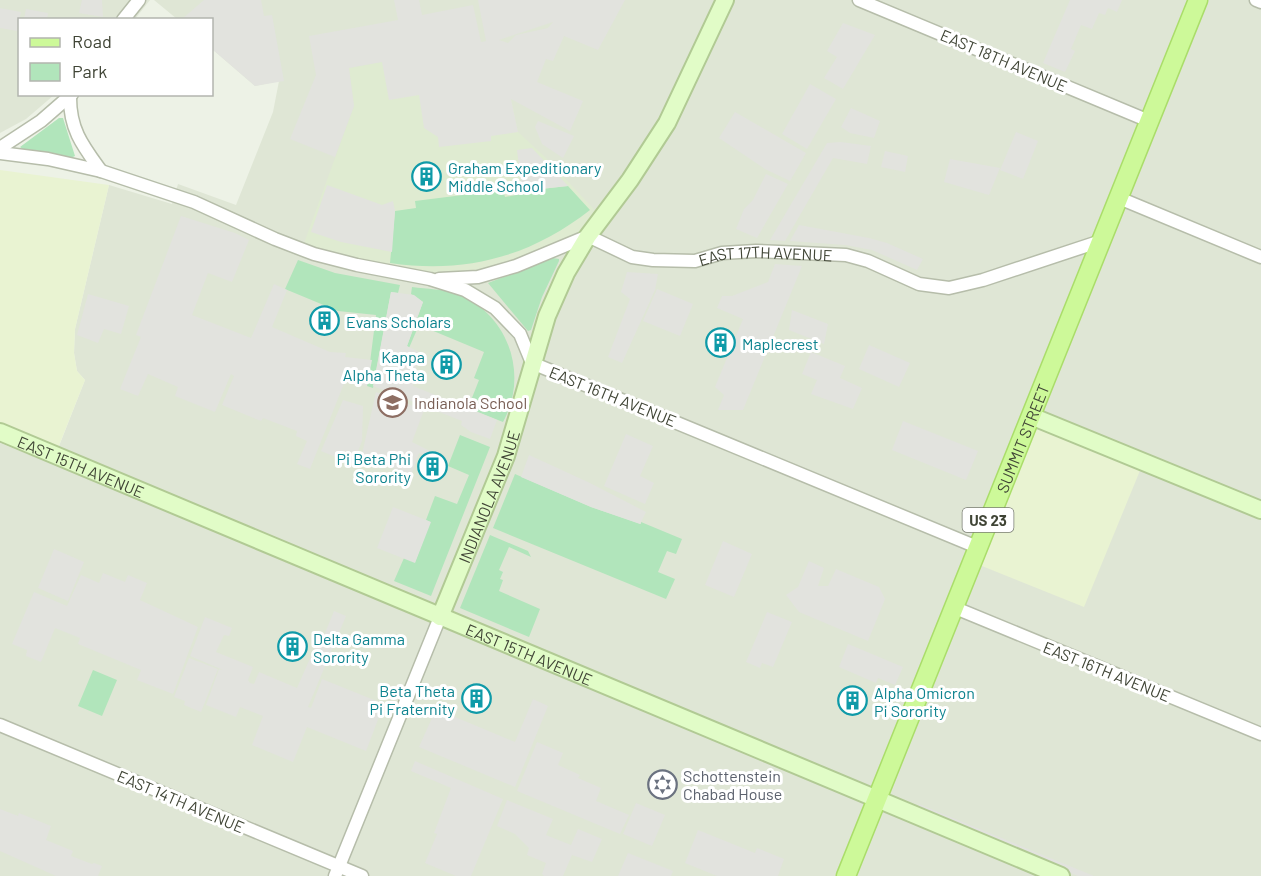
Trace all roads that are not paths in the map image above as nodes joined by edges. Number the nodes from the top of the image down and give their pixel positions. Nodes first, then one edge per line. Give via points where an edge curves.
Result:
1 (139, 0) edge
2 (725, 0) edge
3 (859, 0) edge
4 (1198, 0) edge
5 (1256, 0) edge
6 (1261, 2) edge
7 (125, 18) edge
8 (71, 96) edge
9 (1149, 121) junction
10 (0, 148) edge
11 (0, 153) edge
12 (101, 171) junction
13 (1119, 198) junction
14 (588, 236) junction
15 (1101, 241) junction
16 (1261, 257) edge
17 (430, 279) junction
18 (532, 363) junction
19 (1031, 416) junction
20 (0, 432) edge
21 (1261, 510) edge
22 (977, 547) junction
23 (953, 607) junction
24 (440, 616) junction
25 (0, 726) edge
26 (1261, 734) edge
27 (877, 799) junction
28 (337, 871) edge
29 (362, 876) edge
30 (846, 876) edge
31 (1061, 876) edge

1 - 7 street
2 - 14 street, INDIANOLA AVENUE via 667,123
3 - 9 street, EAST 18TH AVENUE
4 - 9 main road, SUMMIT STREET / US 23
5 - 6 street
8 - 10 street
8 - 12 street via 70,112 78,139
9 - 13 main road, SUMMIT STREET / US 23
11 - 12 street, EAST 16TH AVENUE
12 - 17 street, EAST 16TH AVENUE via 194,202 314,254
13 - 15 main road, SUMMIT STREET / US 23
13 - 16 street
14 - 15 street, EAST 17TH AVENUE via 632,257 650,260 695,261 722,253 756,251 846,255 918,284 949,288
14 - 17 street via 478,277
14 - 18 street, INDIANOLA AVENUE via 561,284
15 - 19 main road, SUMMIT STREET / US 23
17 - 18 street, EAST 16TH AVENUE via 465,290 495,308 520,334
18 - 22 street, EAST 16TH AVENUE
18 - 24 street, INDIANOLA AVENUE via 506,456
19 - 21 street
19 - 22 main road, SUMMIT STREET / US 23
20 - 24 street, EAST 15TH AVENUE
22 - 23 main road, SUMMIT STREET / US 23
23 - 26 street, EAST 16TH AVENUE
23 - 27 main road, SUMMIT STREET / US 23
24 - 27 street, EAST 15TH AVENUE
24 - 28 street, INDIANOLA AVENUE
25 - 28 street, EAST 14TH AVENUE
27 - 30 main road, SUMMIT STREET / US 23
27 - 31 street, EAST 15TH AVENUE
28 - 29 street, EAST 14TH AVENUE

